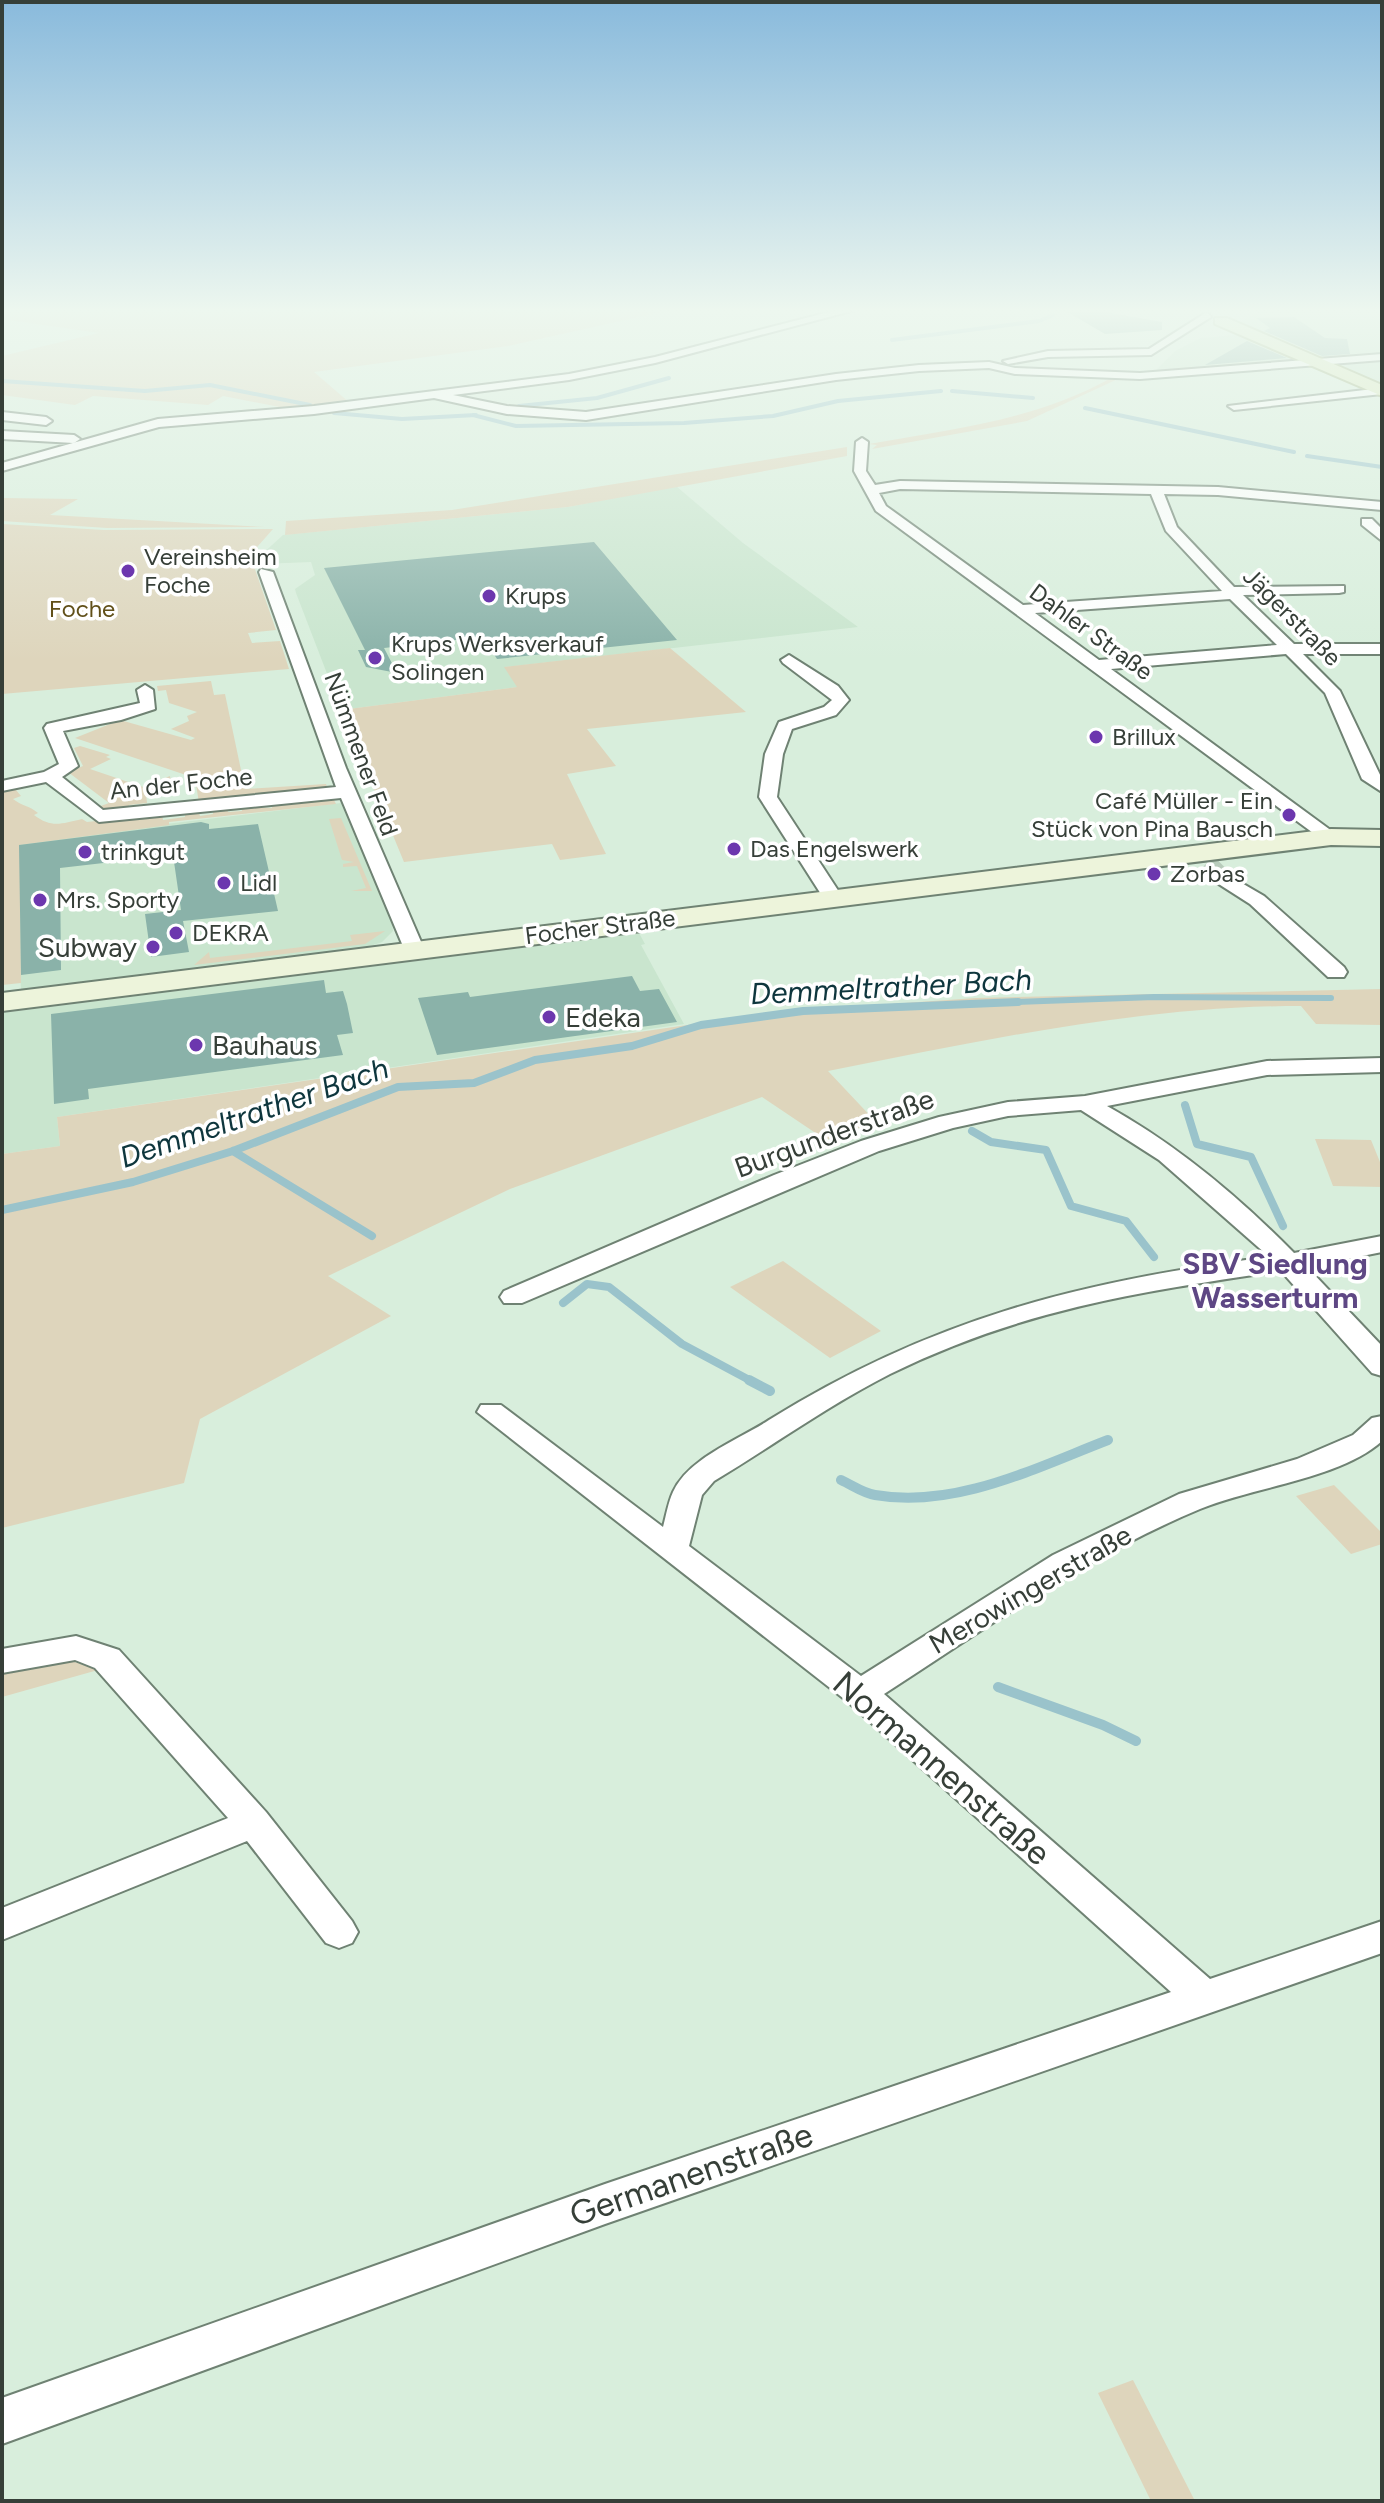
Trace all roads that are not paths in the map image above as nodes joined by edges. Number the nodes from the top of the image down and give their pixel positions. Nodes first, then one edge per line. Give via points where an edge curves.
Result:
1 (149, 427) edge
2 (2, 435) edge
3 (92, 442) junction
4 (862, 442) dead end
5 (2, 467) edge
6 (1156, 489) junction
7 (871, 490) junction
8 (1382, 506) edge
9 (1367, 522) dead end
10 (1382, 537) edge
11 (266, 572) dead end
12 (1339, 589) dead end
13 (1234, 592) junction
14 (1018, 610) junction
15 (1289, 649) junction
16 (1382, 649) edge
17 (789, 660) dead end
18 (1097, 665) junction
19 (145, 690) dead end
20 (50, 776) junction
21 (2, 786) edge
22 (1382, 787) edge
23 (346, 792) junction
24 (1382, 825) edge
25 (1339, 836) junction
26 (1382, 838) edge
27 (1209, 865) junction
28 (833, 898) junction
29 (415, 951) junction
30 (1336, 972) dead end
31 (2, 1002) edge
32 (1382, 1065) edge
33 (1085, 1103) junction
34 (1382, 1244) edge
35 (1287, 1261) junction
36 (513, 1297) dead end
37 (1382, 1367) edge
38 (491, 1412) dead end
39 (1382, 1425) edge
40 (672, 1551) junction
41 (2, 1661) edge
42 (860, 1693) junction
43 (253, 1822) junction
44 (2, 1924) edge
45 (339, 1932) dead end
46 (1382, 1937) edge
47 (1202, 1996) junction
48 (2, 2421) edge

1 - 3 street
2 - 3 street
3 - 5 street
4 - 7 street, Dahler Straße via 860,471
6 - 7 street via 900,485
6 - 8 street
6 - 13 street, Jägerstraße via 1171,528
7 - 14 street, Dahler Straße via 881,508
9 - 10 street
11 - 23 street, Nümmener Feld
12 - 13 street
13 - 14 street
13 - 15 street, Jägerstraße
14 - 18 street, Dahler Straße
15 - 16 street
15 - 18 street
15 - 22 street, Jägerstraße via 1332,691 1371,779
17 - 28 street via 841,700 830,711 785,726 774,754 768,797
18 - 25 street, Dahler Straße
19 - 20 street, An der Foche via 149,705 121,715 46,724 69,766
20 - 21 street
20 - 23 street, An der Foche via 99,816
23 - 29 street, Nümmener Feld
24 - 25 main road, Focher Straße
25 - 26 main road, Focher Straße
25 - 27 main road, Focher Straße
27 - 28 main road, Focher Straße
27 - 30 street via 1257,900
28 - 29 main road, Focher Straße
29 - 31 main road, Focher Straße
32 - 33 street, Burgunderstraße via 1267,1068
33 - 35 street via 1186,1165
33 - 36 street, Burgunderstraße via 1008,1109 905,1134 783,1180
34 - 35 street
35 - 37 street
35 - 40 street via 1093,1292 1014,1315 854,1381 703,1474 688,1492
38 - 40 street, Normannenstraße
39 - 42 street, Merowingerstraße via 1363,1442 1307,1466 1190,1501 1064,1563
40 - 42 street, Normannenstraße
41 - 43 street via 76,1648 107,1659
42 - 47 street, Normannenstraße
43 - 44 street
43 - 45 street
46 - 47 street, Germanenstraße
47 - 48 street, Germanenstraße

